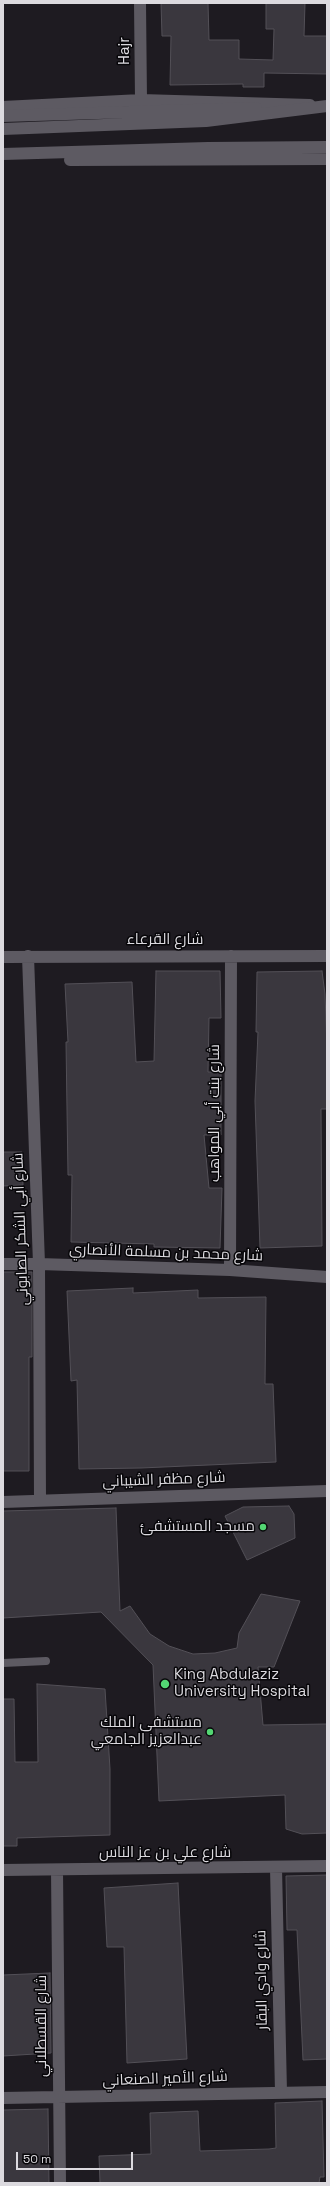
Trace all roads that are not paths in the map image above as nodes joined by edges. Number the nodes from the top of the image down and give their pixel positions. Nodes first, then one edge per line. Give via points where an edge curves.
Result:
1 (140, 3) edge
2 (141, 100) junction
3 (327, 106) edge
4 (3, 107) edge
5 (3, 116) edge
6 (3, 129) edge
7 (327, 147) edge
8 (3, 154) edge
9 (327, 159) edge
10 (3, 160) edge
11 (28, 956) junction
12 (231, 956) junction
13 (327, 956) edge
14 (3, 957) edge
15 (3, 1264) edge
16 (39, 1264) junction
17 (230, 1270) junction
18 (327, 1277) edge
19 (327, 1491) edge
20 (40, 1500) junction
21 (3, 1502) edge
22 (46, 1661) dead end
23 (3, 1663) edge
24 (327, 1866) edge
25 (276, 1868) junction
26 (3, 1870) edge
27 (57, 1870) junction
28 (281, 2092) junction
29 (327, 2092) edge
30 (3, 2098) edge
31 (58, 2099) junction
32 (60, 2183) edge

1 - 2 street, Hajr
2 - 3 street
2 - 4 street
3 - 5 street
3 - 6 street via 206,121
7 - 8 street
9 - 10 street
11 - 12 street, شارع القرعاء
11 - 14 street, شارع القرعاء
11 - 16 street, شارع أبي الشكر الصابوني
12 - 13 street, شارع القرعاء
12 - 17 street, شارع بنت أبي المواهب
15 - 16 street, شارع محمد بن مسلمة الأنصاري
16 - 17 street, شارع محمد بن مسلمة الأنصاري
16 - 20 street, شارع أبي الشكر الصابوني
17 - 18 street, شارع محمد بن مسلمة الأنصاري
19 - 20 street, شارع مظفر الشيباني
20 - 21 street, شارع مظفر الشيباني
22 - 23 lane
24 - 25 street, شارع علي بن عز الناس
25 - 27 street, شارع علي بن عز الناس
25 - 28 street, شارع وادي البقار
26 - 27 street, شارع علي بن عز الناس
27 - 31 street, شارع القسطلاني
28 - 29 street, شارع الأمير الصنعاني
28 - 31 street, شارع الأمير الصنعاني
30 - 31 street, شارع الأمير الصنعاني
31 - 32 street, شارع القسطلاني

